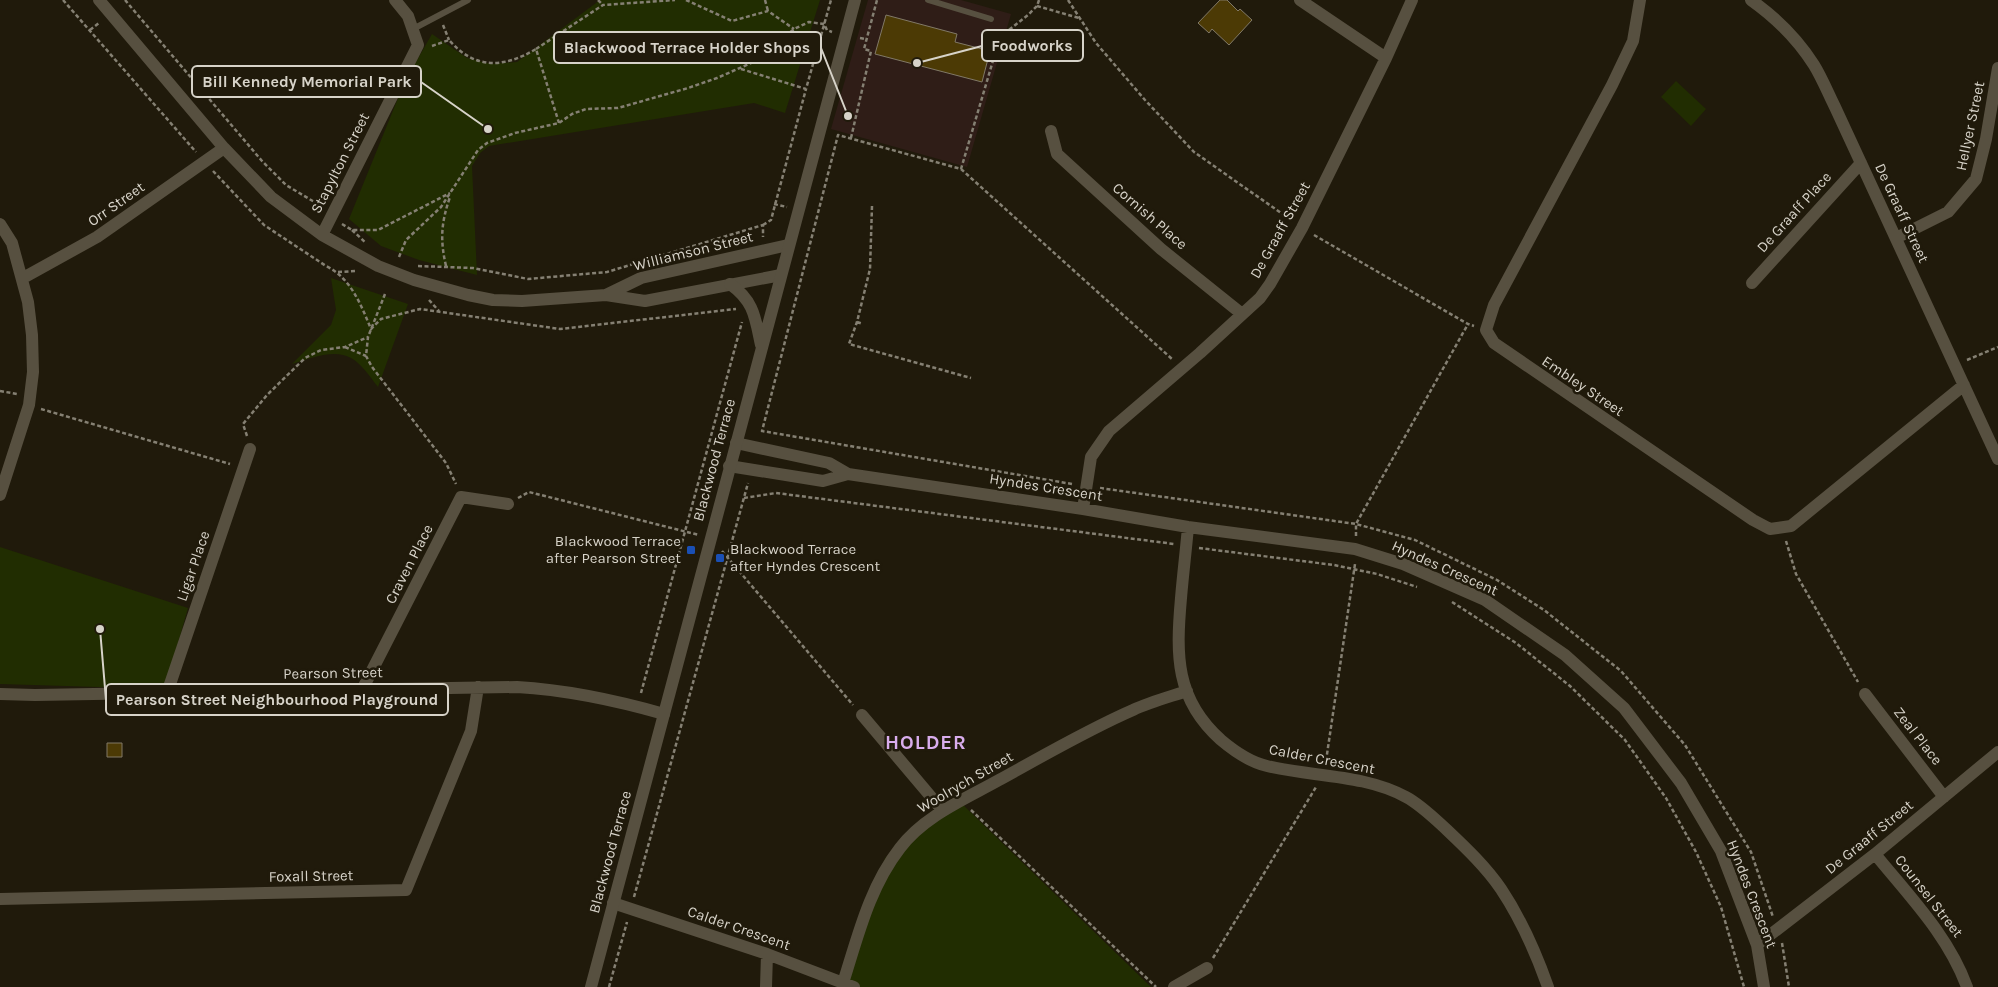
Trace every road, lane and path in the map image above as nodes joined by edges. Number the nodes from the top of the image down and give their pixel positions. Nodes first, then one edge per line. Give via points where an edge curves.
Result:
1 (63, 0) edge
2 (99, 0) edge
3 (125, 0) edge
4 (395, 0) edge
5 (468, 0) edge
6 (598, 0) edge
7 (675, 0) edge
8 (686, 0) edge
9 (766, 0) edge
10 (831, 0) edge
11 (855, 0) edge
12 (877, 0) edge
13 (928, 0) edge
14 (1039, 0) edge
15 (1068, 0) edge
16 (1300, 0) edge
17 (1412, 0) edge
18 (1640, 0) edge
19 (1751, 0) edge
20 (603, 5) junction
21 (1036, 6) junction
22 (768, 11) junction
23 (440, 15) junction
24 (1079, 18) junction
25 (991, 20) dead end
26 (809, 22) dead end
27 (412, 29) junction
28 (794, 29) junction
29 (449, 40) junction
30 (418, 45) junction
31 (536, 49) junction
32 (1386, 58) junction
33 (1998, 68) edge
34 (741, 69) junction
35 (806, 89) junction
36 (560, 123) junction
37 (1051, 131) dead end
38 (851, 138) junction
39 (224, 148) junction
40 (204, 162) junction
41 (262, 162) dead end
42 (1861, 163) junction
43 (962, 170) junction
44 (451, 192) junction
45 (872, 206) dead end
46 (0, 224) edge
47 (763, 225) junction
48 (1302, 228) junction
49 (352, 230) dead end
50 (322, 235) junction
51 (1896, 238) junction
52 (788, 245) junction
53 (371, 247) dead end
54 (759, 252) junction
55 (392, 258) dead end
56 (415, 266) dead end
57 (446, 266) junction
58 (780, 274) junction
59 (23, 278) junction
60 (868, 280) junction
61 (874, 281) dead end
62 (1752, 283) dead end
63 (730, 284) junction
64 (385, 294) dead end
65 (606, 295) junction
66 (745, 303) junction
67 (1242, 314) junction
68 (857, 322) junction
69 (864, 324) dead end
70 (371, 329) junction
71 (368, 337) junction
72 (1998, 346) edge
73 (761, 347) junction
74 (345, 348) junction
75 (366, 356) junction
76 (1955, 366) junction
77 (1183, 368) junction
78 (971, 378) dead end
79 (1964, 385) junction
80 (30, 405) junction
81 (762, 431) junction
82 (736, 443) junction
83 (757, 447) junction
84 (250, 449) joint
85 (1998, 459) edge
86 (730, 466) junction
87 (244, 468) junction
88 (751, 470) junction
89 (848, 474) junction
90 (1086, 486) junction
91 (0, 495) edge
92 (461, 497) junction
93 (744, 498) junction
94 (508, 504) dead end
95 (1082, 509) junction
96 (1188, 527) junction
97 (1782, 527) junction
98 (1186, 546) junction
99 (1355, 570) junction
100 (1422, 589) dead end
101 (1448, 599) dead end
102 (478, 687) junction
103 (364, 688) junction
104 (1187, 692) junction
105 (167, 693) junction
106 (0, 694) edge
107 (1865, 694) joint
108 (638, 707) junction
109 (664, 714) junction
110 (862, 715) dead end
111 (1998, 752) edge
112 (1323, 776) junction
113 (1944, 797) junction
114 (961, 800) junction
115 (943, 811) junction
116 (1875, 854) junction
117 (0, 900) edge
118 (613, 903) junction
119 (631, 909) junction
120 (1757, 946) junction
121 (767, 954) junction
122 (1207, 968) joint
123 (848, 985) edge
124 (591, 987) edge
125 (609, 987) edge
126 (766, 987) edge
127 (1156, 987) edge
128 (1174, 987) edge
129 (1548, 987) edge
130 (1744, 987) edge
131 (1764, 987) edge
132 (1967, 987) edge

1 - 40 path
2 - 39 street, Williamson Street
3 - 41 path
4 - 27 street via 408,16
5 - 23 lane
6 - 20 path
7 - 20 path
8 - 22 path via 732,21
9 - 22 path
10 - 35 path
11 - 52 street, Blackwood Terrace
12 - 38 path via 864,49 871,51
13 - 25 lane
14 - 21 path
15 - 24 path
16 - 32 street
17 - 32 street, De Graaff Street
18 - 97 street, Embley Street via 1633,42 1494,305 1486,330 1494,343 1510,356 1753,520 1770,529
19 - 42 street, De Graaff Street via 1791,36 1813,65
20 - 31 path
21 - 24 path
21 - 43 path via 1000,37
22 - 28 path
23 - 27 lane
23 - 29 path
24 - 48 path via 1096,43 1194,152
26 - 28 path
27 - 30 street
28 - 34 path via 758,60
29 - 30 path via 427,47
29 - 31 path via 468,57 491,63 518,60
30 - 50 street, Stapylton Street
31 - 36 path
32 - 48 street, De Graaff Street
33 - 51 street, Hellyer Street via 1976,179 1948,212
34 - 35 path
34 - 36 path via 618,108 586,109
35 - 47 path via 771,220
36 - 44 path via 514,133 487,143 478,150
37 - 67 street, Cornish Place via 1057,154 1161,248
38 - 43 path
38 - 81 path via 838,135
39 - 40 street, Orr Street
39 - 50 street, Williamson Street via 271,197
40 - 59 street, Orr Street via 97,238
40 - 70 path via 264,225 338,272 351,287
42 - 51 street, De Graaff Street
42 - 62 street, De Graaff Place
43 - 77 path
44 - 55 path via 441,207 406,240 400,259
44 - 57 path via 441,244
45 - 60 path
46 - 59 street via 12,243
47 - 54 path
47 - 57 path via 607,272 528,279
48 - 67 street, De Graaff Street via 1270,284
48 - 90 path via 1468,324 1356,524
49 - 53 path
50 - 65 street, Williamson Street via 378,266 468,295 522,301
51 - 76 street, De Graaff Street
52 - 54 street, Williamson Street
52 - 58 street, Blackwood Terrace
54 - 65 street, Williamson Street via 641,278
56 - 57 path
58 - 63 street, Williamson Street
58 - 73 street, Blackwood Terrace
59 - 80 street via 32,335
60 - 61 path
60 - 68 path
63 - 65 street, Williamson Street via 645,301
63 - 66 street
64 - 70 path
66 - 70 path via 560,329 420,309 381,319
66 - 73 street via 756,316
66 - 108 path
67 - 77 street, De Graaff Street
68 - 69 path
68 - 78 path via 849,344
70 - 71 path
71 - 74 path
71 - 75 path
72 - 76 path
73 - 82 street, Blackwood Terrace
74 - 75 path
74 - 84 path via 321,350 305,358 267,395 243,424
75 - 92 path via 446,462
76 - 79 street, De Graaff Street
77 - 90 street, De Graaff Street via 1109,431 1091,458
79 - 85 street, De Graaff Street
79 - 97 street via 1791,526
80 - 87 path
80 - 91 street
81 - 83 path
81 - 90 path
82 - 83 street, Hyndes Crescent
82 - 86 street, Blackwood Terrace
83 - 89 street, Hyndes Crescent via 829,463
84 - 87 street, Ligar Place
86 - 88 street, Hyndes Crescent
86 - 109 street, Blackwood Terrace
87 - 105 street, Ligar Place
88 - 89 street, Hyndes Crescent via 823,481
88 - 93 path
89 - 95 street, Hyndes Crescent
90 - 95 street, De Graaff Street
92 - 94 street
92 - 103 street, Craven Place
93 - 98 path via 776,493
93 - 119 path
95 - 96 street, Hyndes Crescent
96 - 98 street, Calder Crescent
96 - 120 street, Hyndes Crescent via 1356,549 1403,564 1485,600 1565,655 1624,708 1681,783 1721,851
97 - 107 path via 1796,574
98 - 99 path
98 - 104 street, Calder Crescent via 1178,648
99 - 100 path
99 - 112 path
101 - 130 path via 1516,643 1570,686 1625,740 1666,798 1696,852 1721,907
102 - 103 street, Pearson Street
102 - 108 street, Pearson Street via 568,691
102 - 117 street, Foxall Street via 471,731 406,890
103 - 105 street, Pearson Street
104 - 112 street, Calder Crescent via 1209,728 1245,758 1265,766
104 - 114 street, Woolrych Street via 1134,709
105 - 106 street, Pearson Street
107 - 113 street, Zeal Place
108 - 109 street, Pearson Street
109 - 118 street, Blackwood Terrace
110 - 115 street
111 - 113 street, De Graaff Street
112 - 122 path
112 - 129 street, Calder Crescent via 1378,786 1407,797 1432,816 1476,859 1500,889 1537,956
113 - 116 street, De Graaff Street
114 - 115 street, Woolrych Street
114 - 127 path
115 - 123 street, Woolrych Street via 901,845 881,874 871,896
116 - 120 street, De Graaff Street
116 - 132 street, Counsel Street via 1935,927
118 - 119 street, Calder Crescent
118 - 124 street, Blackwood Terrace
119 - 121 street, Calder Crescent
119 - 125 path
120 - 131 street, Hyndes Crescent
121 - 123 street, Calder Crescent
121 - 126 street
122 - 128 street

